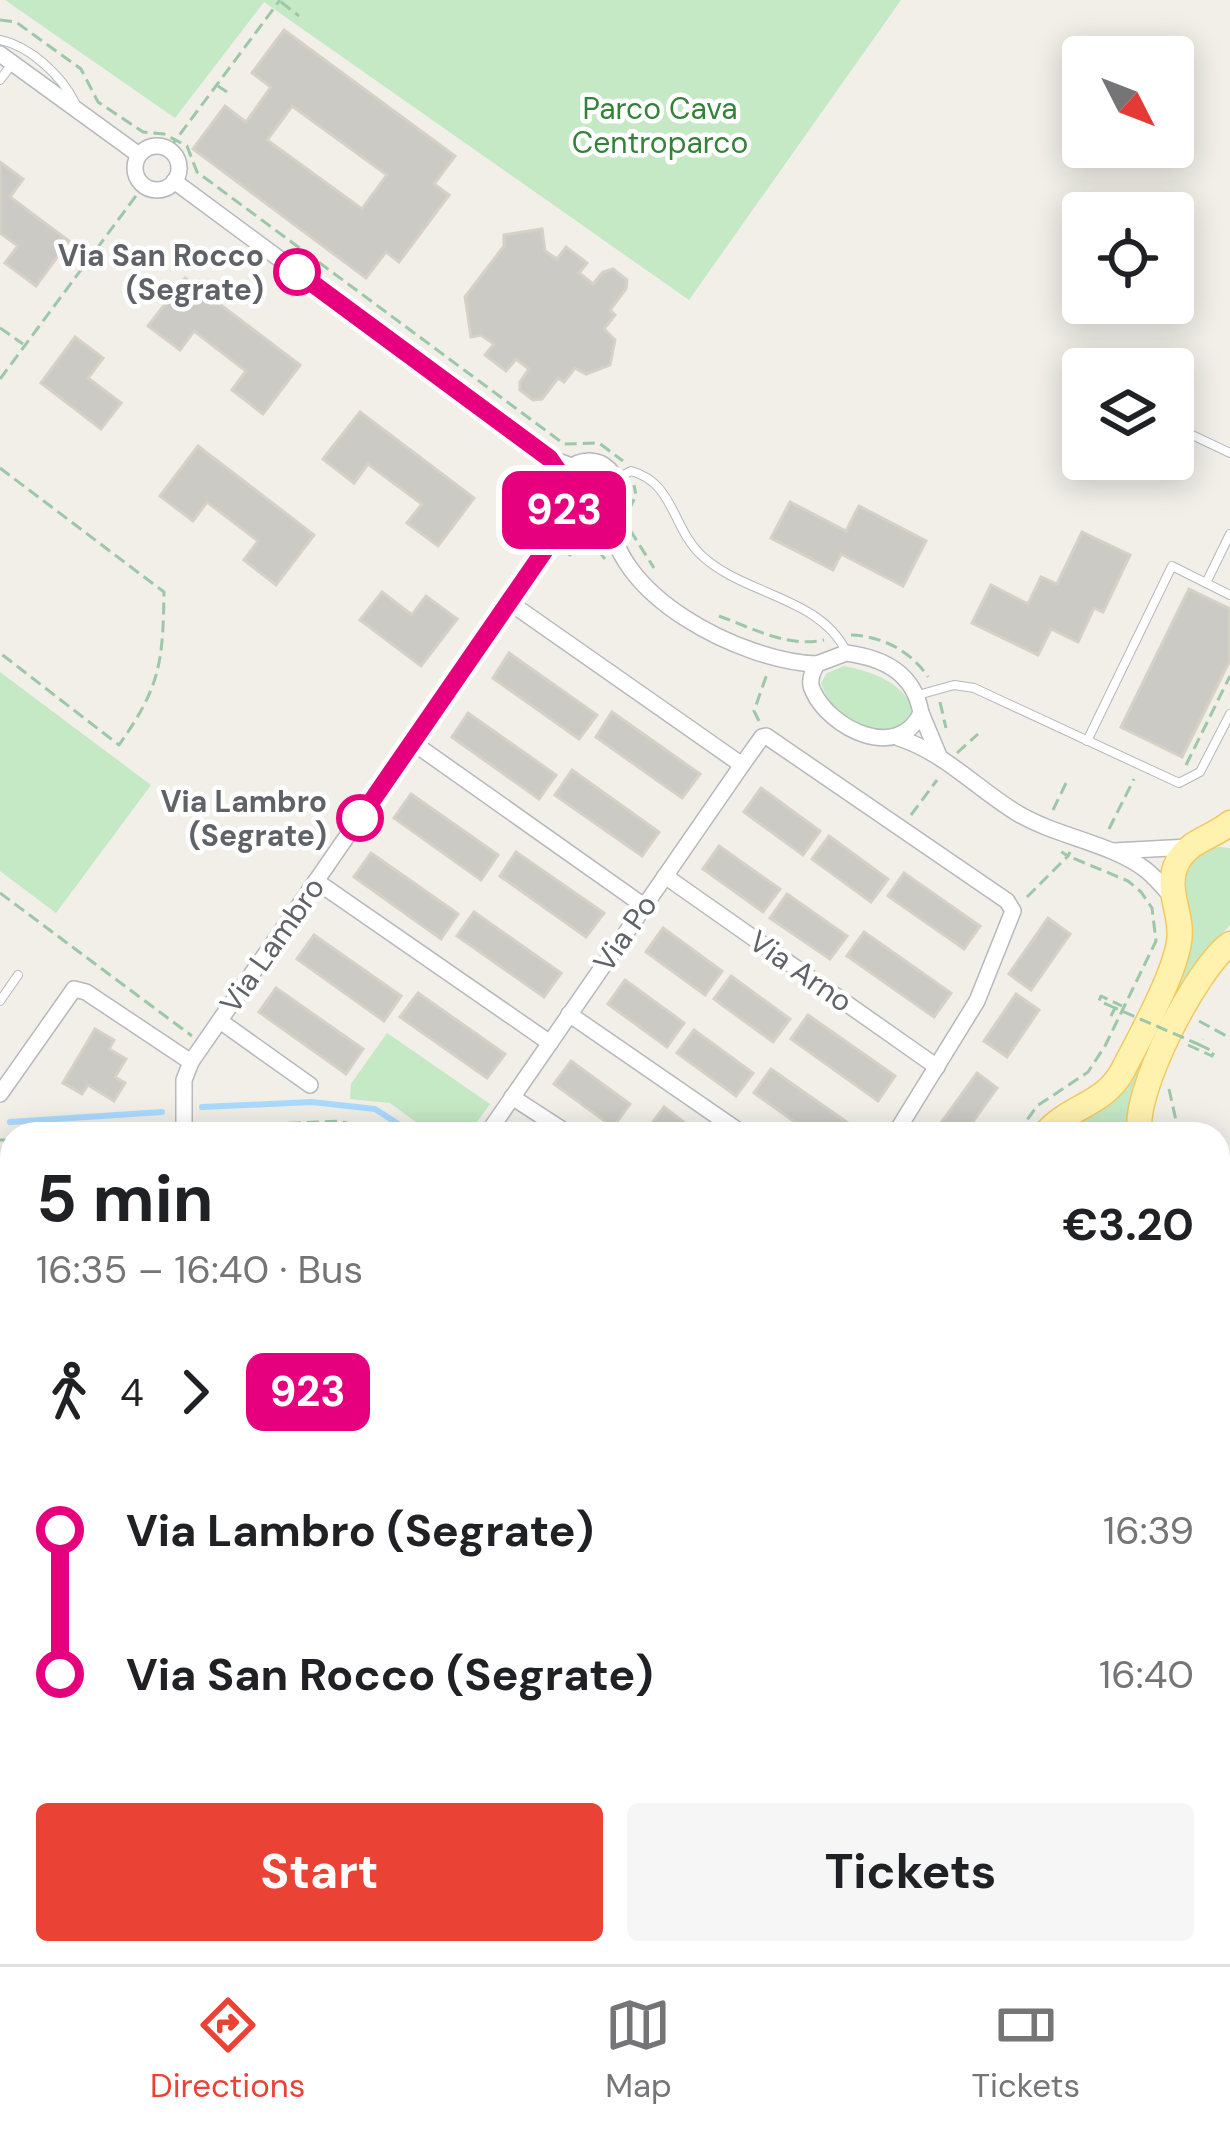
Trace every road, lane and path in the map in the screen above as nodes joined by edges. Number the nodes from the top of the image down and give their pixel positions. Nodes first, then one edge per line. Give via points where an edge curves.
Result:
1 (279, 0) edge
2 (299, 16) dead end
3 (0, 20) edge
4 (0, 40) edge
5 (6, 58) edge
6 (0, 80) edge
7 (217, 85) junction
8 (227, 92) dead end
9 (78, 109) junction
10 (173, 144) junction
11 (139, 155) junction
12 (174, 181) junction
13 (144, 185) junction
14 (0, 328) edge
15 (25, 345) junction
16 (0, 379) edge
17 (1194, 436) edge
18 (1230, 454) edge
19 (0, 468) edge
20 (568, 472) junction
21 (623, 475) junction
22 (610, 509) junction
23 (578, 512) junction
24 (612, 531) junction
25 (1230, 534) edge
26 (555, 536) junction
27 (622, 549) junction
28 (655, 569) dead end
29 (1206, 583) junction
30 (1230, 595) edge
31 (509, 602) junction
32 (704, 610) dead end
33 (838, 636) junction
34 (0, 653) edge
35 (846, 653) junction
36 (775, 655) junction
37 (814, 670) junction
38 (935, 688) junction
39 (920, 704) junction
40 (1230, 714) edge
41 (766, 736) junction
42 (949, 737) dead end
43 (898, 739) junction
44 (1087, 741) junction
45 (412, 742) junction
46 (960, 749) dead end
47 (939, 756) junction
48 (968, 758) dead end
49 (742, 765) junction
50 (1067, 782) dead end
51 (1052, 812) dead end
52 (1215, 835) edge
53 (1072, 849) junction
54 (1111, 850) junction
55 (665, 876) junction
56 (316, 881) junction
57 (0, 893) edge
58 (1172, 897) junction
59 (644, 907) junction
60 (1012, 908) junction
61 (1230, 944) edge
62 (19, 975) dead end
63 (0, 1001) edge
64 (1124, 1006) junction
65 (1115, 1008) junction
66 (569, 1014) junction
67 (1114, 1018) junction
68 (220, 1021) junction
69 (1192, 1033) dead end
70 (1230, 1038) edge
71 (550, 1043) junction
72 (203, 1045) junction
73 (1187, 1045) dead end
74 (191, 1062) junction
75 (938, 1067) junction
76 (1172, 1075) dead end
77 (310, 1085) dead end
78 (1, 1090) edge
79 (512, 1097) junction
80 (184, 1122) edge
81 (495, 1122) edge
82 (551, 1122) edge
83 (713, 1122) edge
84 (903, 1122) edge
85 (1026, 1122) edge
86 (1057, 1122) edge
87 (1141, 1122) edge
88 (1176, 1122) edge

1 - 2 path
1 - 7 path
3 - 10 path via 16,22 81,69 98,102
4 - 9 lane via 64,81
5 - 6 lane
5 - 9 street
7 - 8 path
7 - 10 path
9 - 11 street
10 - 11 street
10 - 12 street
10 - 21 path via 187,146 197,172 564,444 599,443 619,455
11 - 13 street via 135,169
12 - 13 street via 161,189
12 - 20 street
13 - 15 path
14 - 15 path
15 - 16 path
17 - 18 lane
19 - 34 path via 164,592 163,652 148,704 119,746
20 - 21 street via 585,461
20 - 23 street via 561,496
21 - 22 street
21 - 28 path via 636,495 626,523
21 - 33 lane via 648,476 660,486 697,551
22 - 23 street
22 - 24 street
23 - 24 street
23 - 26 street, Via Lambro
24 - 27 street
25 - 29 lane
26 - 27 path via 570,555 589,538 604,560
26 - 31 street, Via Lambro
27 - 36 street via 664,604 716,636
29 - 30 lane
29 - 44 lane via 1172,566
31 - 45 street, Via Lambro
31 - 49 street
32 - 33 path via 806,644
33 - 35 lane
33 - 38 path via 877,638 915,659
35 - 37 street
35 - 39 street via 887,663
36 - 37 street
36 - 41 path via 754,711
37 - 43 street via 811,690 836,718
38 - 39 lane
38 - 42 path
38 - 44 lane via 974,688
39 - 43 street via 915,726
39 - 47 street
40 - 44 lane via 1203,769 1184,782
41 - 49 street, Via Po
41 - 60 street
43 - 47 street
45 - 56 street, Via Lambro
45 - 59 street
46 - 48 path
47 - 53 street
49 - 55 street, Via Po
50 - 51 path
52 - 54 street
52 - 58 main road via 1175,868
53 - 54 street
53 - 60 path
53 - 64 path via 1127,881 1152,908 1156,941
54 - 58 street
55 - 59 street, Via Po
55 - 75 street, Via Arno
56 - 68 street, Via Lambro
56 - 71 street
57 - 72 path
58 - 86 main road via 1176,957 1120,1076 1096,1102
59 - 66 street, Via Po
60 - 75 street via 977,1000
61 - 87 main road via 1198,976 1142,1095
62 - 63 lane
64 - 65 path via 1101,996
64 - 67 path
65 - 67 path, bridge
65 - 73 path, bridge via 1214,1052
66 - 71 street, Via Po
66 - 83 street
67 - 85 path via 1088,1072
68 - 72 street, Via Lambro
68 - 77 street
69 - 70 path via 1198,1021
71 - 79 street, Via Po
72 - 74 street, Via Lambro
74 - 78 street via 74,989
74 - 80 street, Via Lambro
75 - 84 street
76 - 88 path
79 - 81 street, Via Po
79 - 82 street

